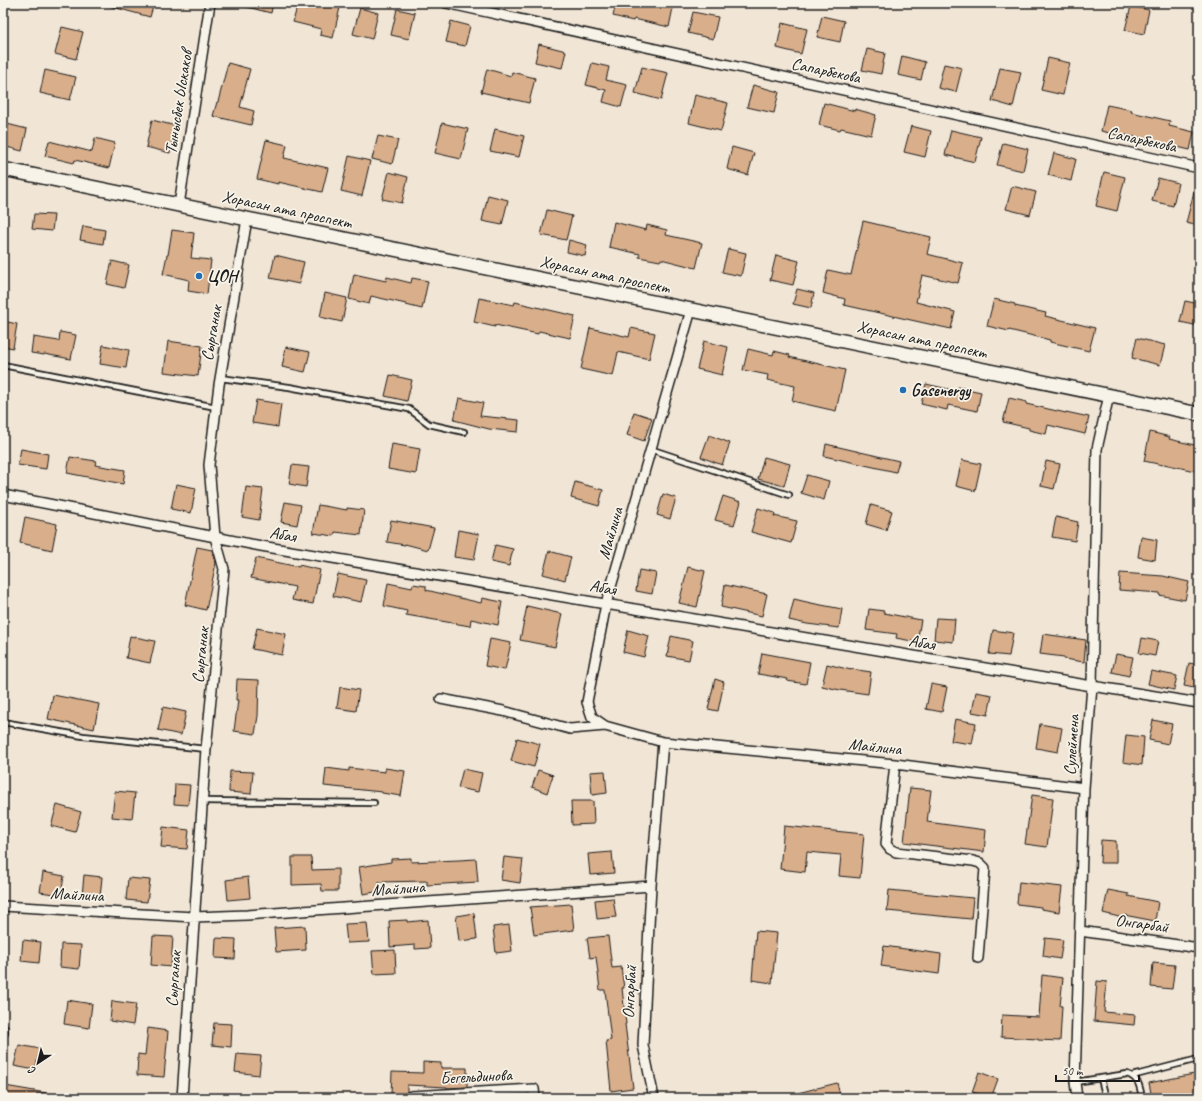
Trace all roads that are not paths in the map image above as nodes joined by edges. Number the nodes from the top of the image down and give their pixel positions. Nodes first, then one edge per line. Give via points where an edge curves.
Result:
1 (210, 3) edge
2 (446, 3) edge
3 (1199, 168) edge
4 (3, 170) edge
5 (179, 205) junction
6 (247, 219) junction
7 (691, 310) junction
8 (3, 365) edge
9 (220, 378) junction
10 (1109, 395) junction
11 (216, 407) junction
12 (1199, 414) edge
13 (464, 432) dead end
14 (650, 449) junction
15 (789, 494) dead end
16 (3, 495) edge
17 (215, 537) junction
18 (606, 604) junction
19 (1092, 686) junction
20 (441, 699) dead end
21 (1199, 703) edge
22 (3, 722) edge
23 (605, 726) junction
24 (663, 742) junction
25 (206, 749) junction
26 (896, 764) junction
27 (1084, 788) junction
28 (202, 801) junction
29 (374, 803) dead end
30 (651, 886) junction
31 (3, 906) edge
32 (194, 917) junction
33 (1080, 931) junction
34 (1199, 948) edge
35 (978, 958) dead end
36 (3, 1029) edge
37 (3, 1033) edge
38 (1198, 1059) edge
39 (1132, 1076) junction
40 (1101, 1079) junction
41 (1075, 1082) junction
42 (411, 1096) dead end
43 (182, 1098) edge
44 (535, 1098) edge
45 (654, 1098) edge
46 (1077, 1098) edge
47 (1106, 1098) edge
48 (1142, 1098) edge

1 - 5 street, Тынысбек Ыскаков
2 - 3 street, Сапарбекова
4 - 5 main road, Хорасан ата проспект
5 - 6 main road, Хорасан ата проспект
6 - 7 main road, Хорасан ата проспект
6 - 9 street, Сырганак
7 - 10 main road, Хорасан ата проспект
7 - 14 street, Майлина
8 - 11 lane
9 - 11 street, Сырганак
9 - 13 lane via 288,387 409,409 429,424
10 - 12 main road, Хорасан ата проспект
10 - 19 street, Сулеймена via 1097,449
11 - 17 street, Сырганак via 209,465
14 - 15 lane
14 - 18 street, Майлина
16 - 17 street, Абая
17 - 18 street, Абая
17 - 25 street, Сырганак via 224,569
18 - 19 street, Абая
18 - 23 street, Майлина via 587,702 592,717
19 - 21 street, Абая
19 - 27 street, Сулеймена
20 - 23 street via 503,711 570,729
22 - 25 lane via 83,736
23 - 24 street, Майлина
24 - 26 street, Майлина
24 - 30 street
25 - 28 street, Сырганак
26 - 27 street, Майлина
26 - 35 street via 886,844 890,849 896,852 973,861 980,863 984,868
27 - 33 street, Сулеймена
28 - 29 lane
28 - 32 street, Сырганак
30 - 32 street, Майлина
30 - 45 street, Онгарбай via 643,1045
31 - 32 street, Майлина
32 - 43 street, Сырганак
33 - 34 street, Онгарбай
33 - 41 street, Сулеймена
36 - 37 street
38 - 39 lane
39 - 40 lane via 1127,1074
39 - 48 lane via 1137,1079
40 - 41 lane
40 - 47 lane
41 - 46 street, Сулеймена
42 - 44 street, Бегельдинова via 534,1089

